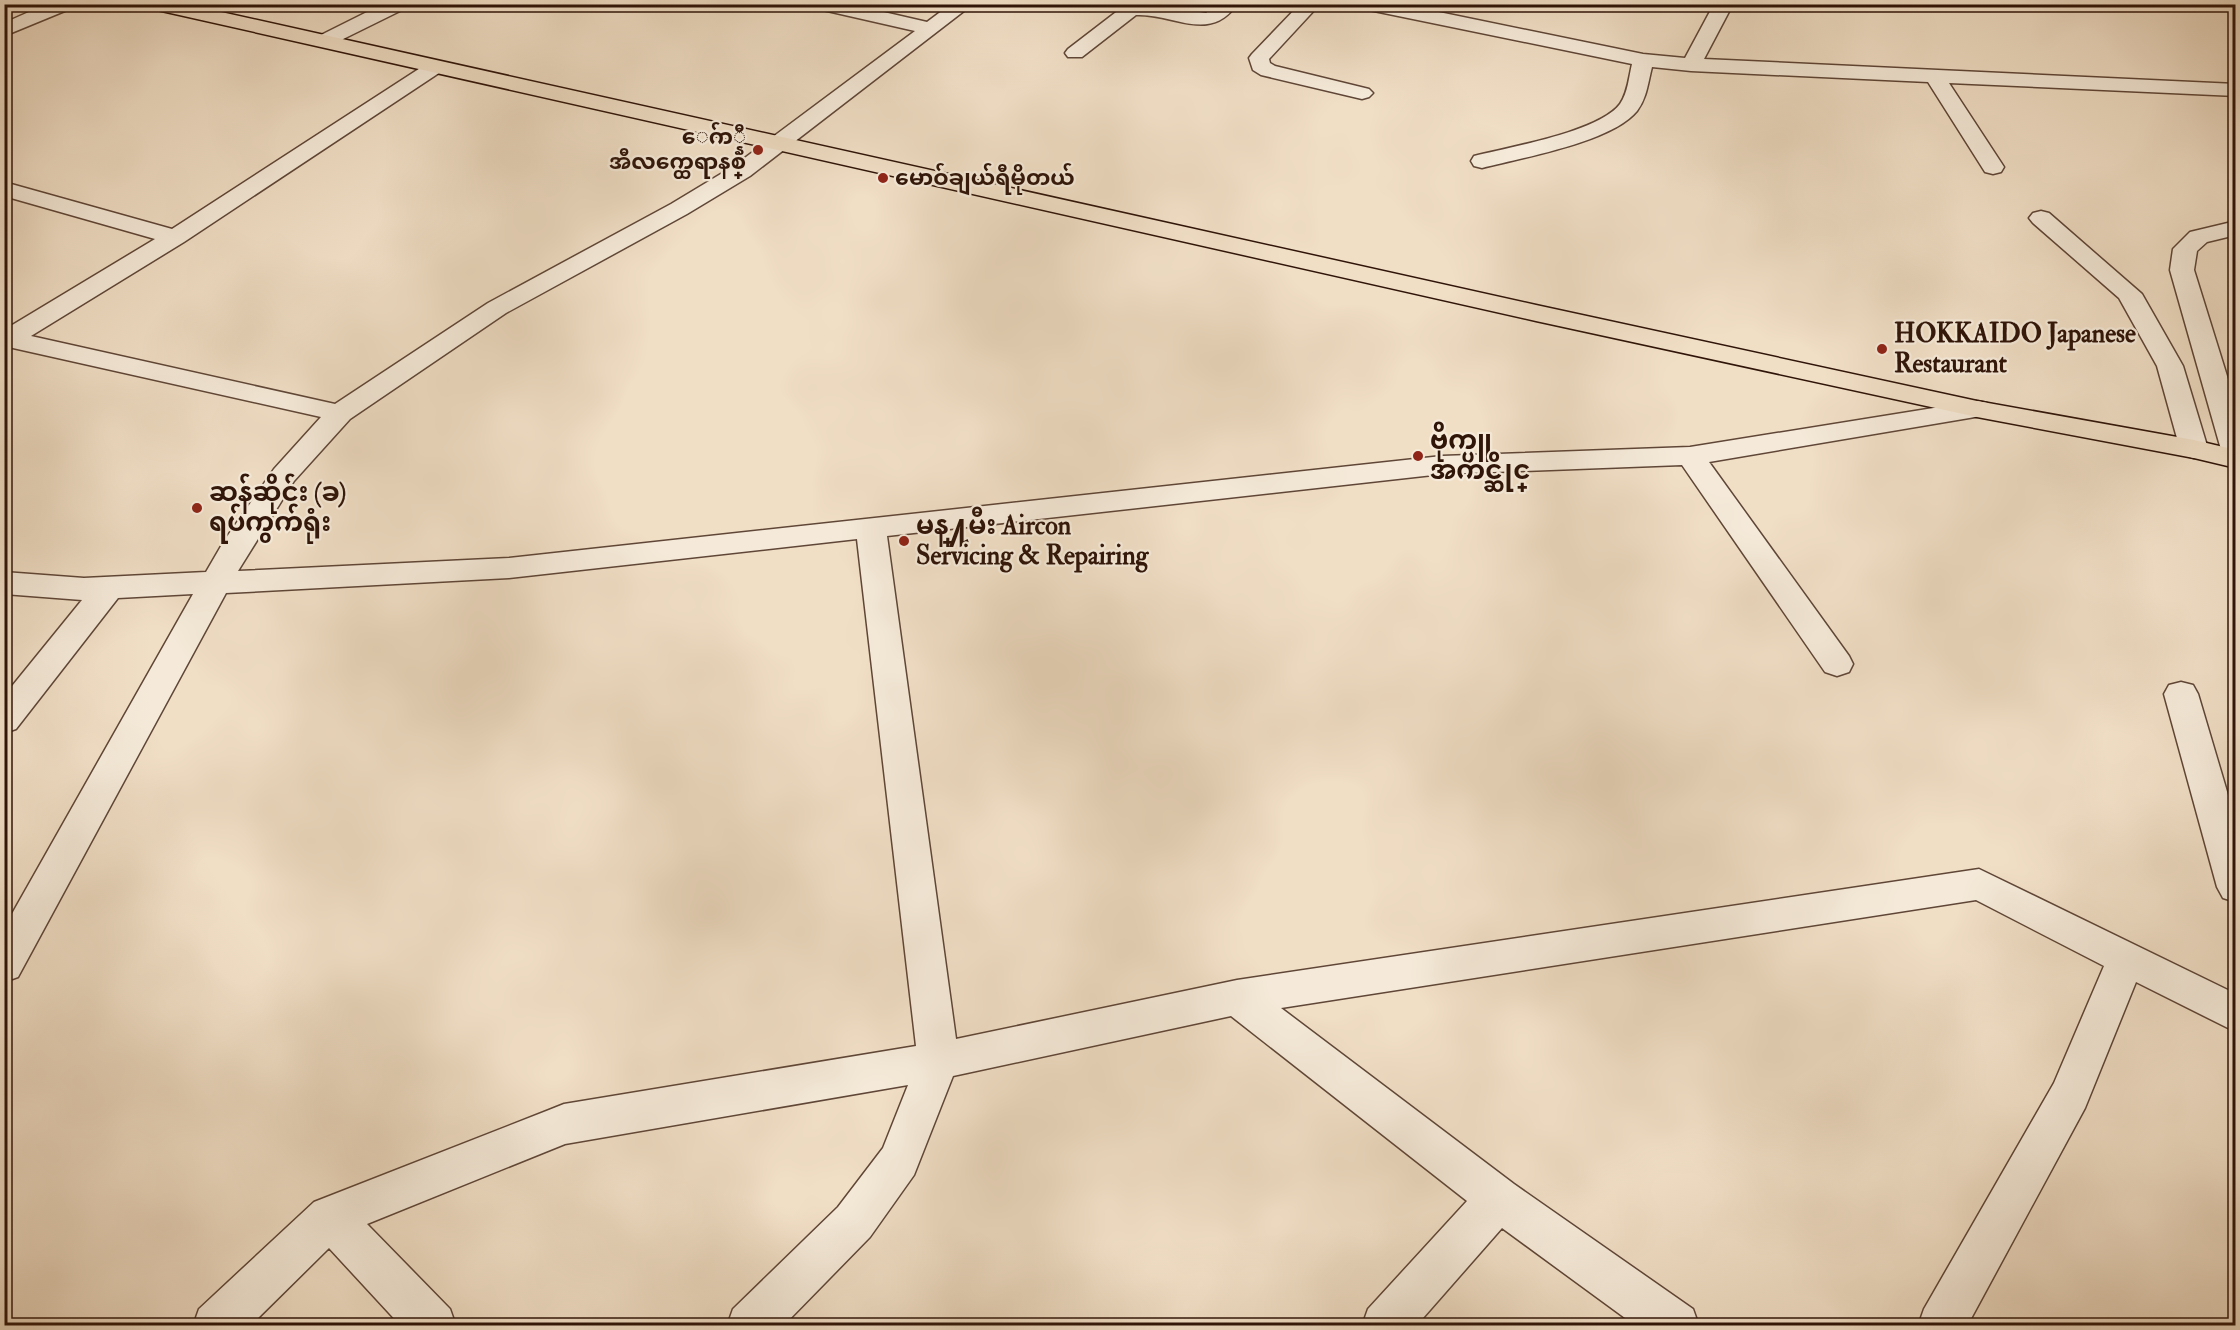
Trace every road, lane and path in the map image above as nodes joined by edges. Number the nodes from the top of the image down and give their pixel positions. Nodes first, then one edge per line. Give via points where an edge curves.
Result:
1 (65, 4) edge
2 (157, 4) edge
3 (399, 4) edge
4 (964, 4) edge
5 (1228, 4) edge
6 (1311, 4) edge
7 (1369, 4) edge
8 (1459, 4) edge
9 (1724, 4) edge
10 (822, 5) edge
11 (1445, 21) junction
12 (931, 29) junction
13 (4, 30) edge
14 (324, 41) junction
15 (1075, 53) dead end
16 (1643, 60) junction
17 (1691, 65) junction
18 (435, 67) junction
19 (1935, 77) junction
20 (2235, 90) edge
21 (1362, 93) dead end
22 (778, 142) junction
23 (1482, 160) dead end
24 (1993, 167) dead end
25 (15, 191) edge
26 (4, 207) edge
27 (2042, 218) dead end
28 (2235, 228) edge
29 (175, 237) junction
30 (6, 338) edge
31 (1977, 410) junction
32 (340, 413) junction
33 (2194, 449) junction
34 (2235, 453) edge
35 (1690, 456) junction
36 (2235, 459) edge
37 (872, 528) junction
38 (4, 583) edge
39 (216, 584) junction
40 (110, 587) junction
41 (1837, 664) dead end
42 (2181, 694) dead end
43 (4, 720) edge
44 (2235, 887) edge
45 (2126, 959) junction
46 (4, 965) edge
47 (1237, 996) junction
48 (2235, 1014) edge
49 (938, 1061) junction
50 (1498, 1199) junction
51 (330, 1217) junction
52 (216, 1326) edge
53 (433, 1326) edge
54 (750, 1326) edge
55 (1385, 1326) edge
56 (1676, 1326) edge
57 (1941, 1326) edge

1 - 13 street
2 - 14 main road
3 - 14 street
4 - 12 street
5 - 15 street via 1213,18 1199,20 1142,8 1131,10
6 - 21 street via 1259,58 1260,66
7 - 11 street
8 - 11 street
9 - 17 street
10 - 12 street
11 - 16 street
12 - 22 street
14 - 18 main road
16 - 17 street
16 - 23 street via 1629,106 1615,120
17 - 19 street
18 - 22 main road
18 - 29 street
19 - 20 street
19 - 24 street
22 - 31 main road
22 - 32 street via 742,171 679,209 497,308
25 - 26 street
25 - 29 street
27 - 33 street via 2129,294 2170,366
28 - 34 street via 2199,237 2185,249 2182,270
29 - 30 street
30 - 32 street
31 - 33 main road
31 - 35 street
32 - 39 street via 284,475
33 - 36 main road
35 - 37 street via 1442,465
35 - 41 street
37 - 39 street via 509,568
37 - 49 street
38 - 40 street
39 - 40 street
39 - 46 street
40 - 43 street
42 - 44 street
45 - 47 street via 1979,884
45 - 48 street
45 - 57 street via 2070,1094
47 - 49 street
47 - 50 street
49 - 51 street via 564,1124
49 - 54 street via 899,1161 854,1222
50 - 55 street
50 - 56 street
51 - 52 street
51 - 53 street

